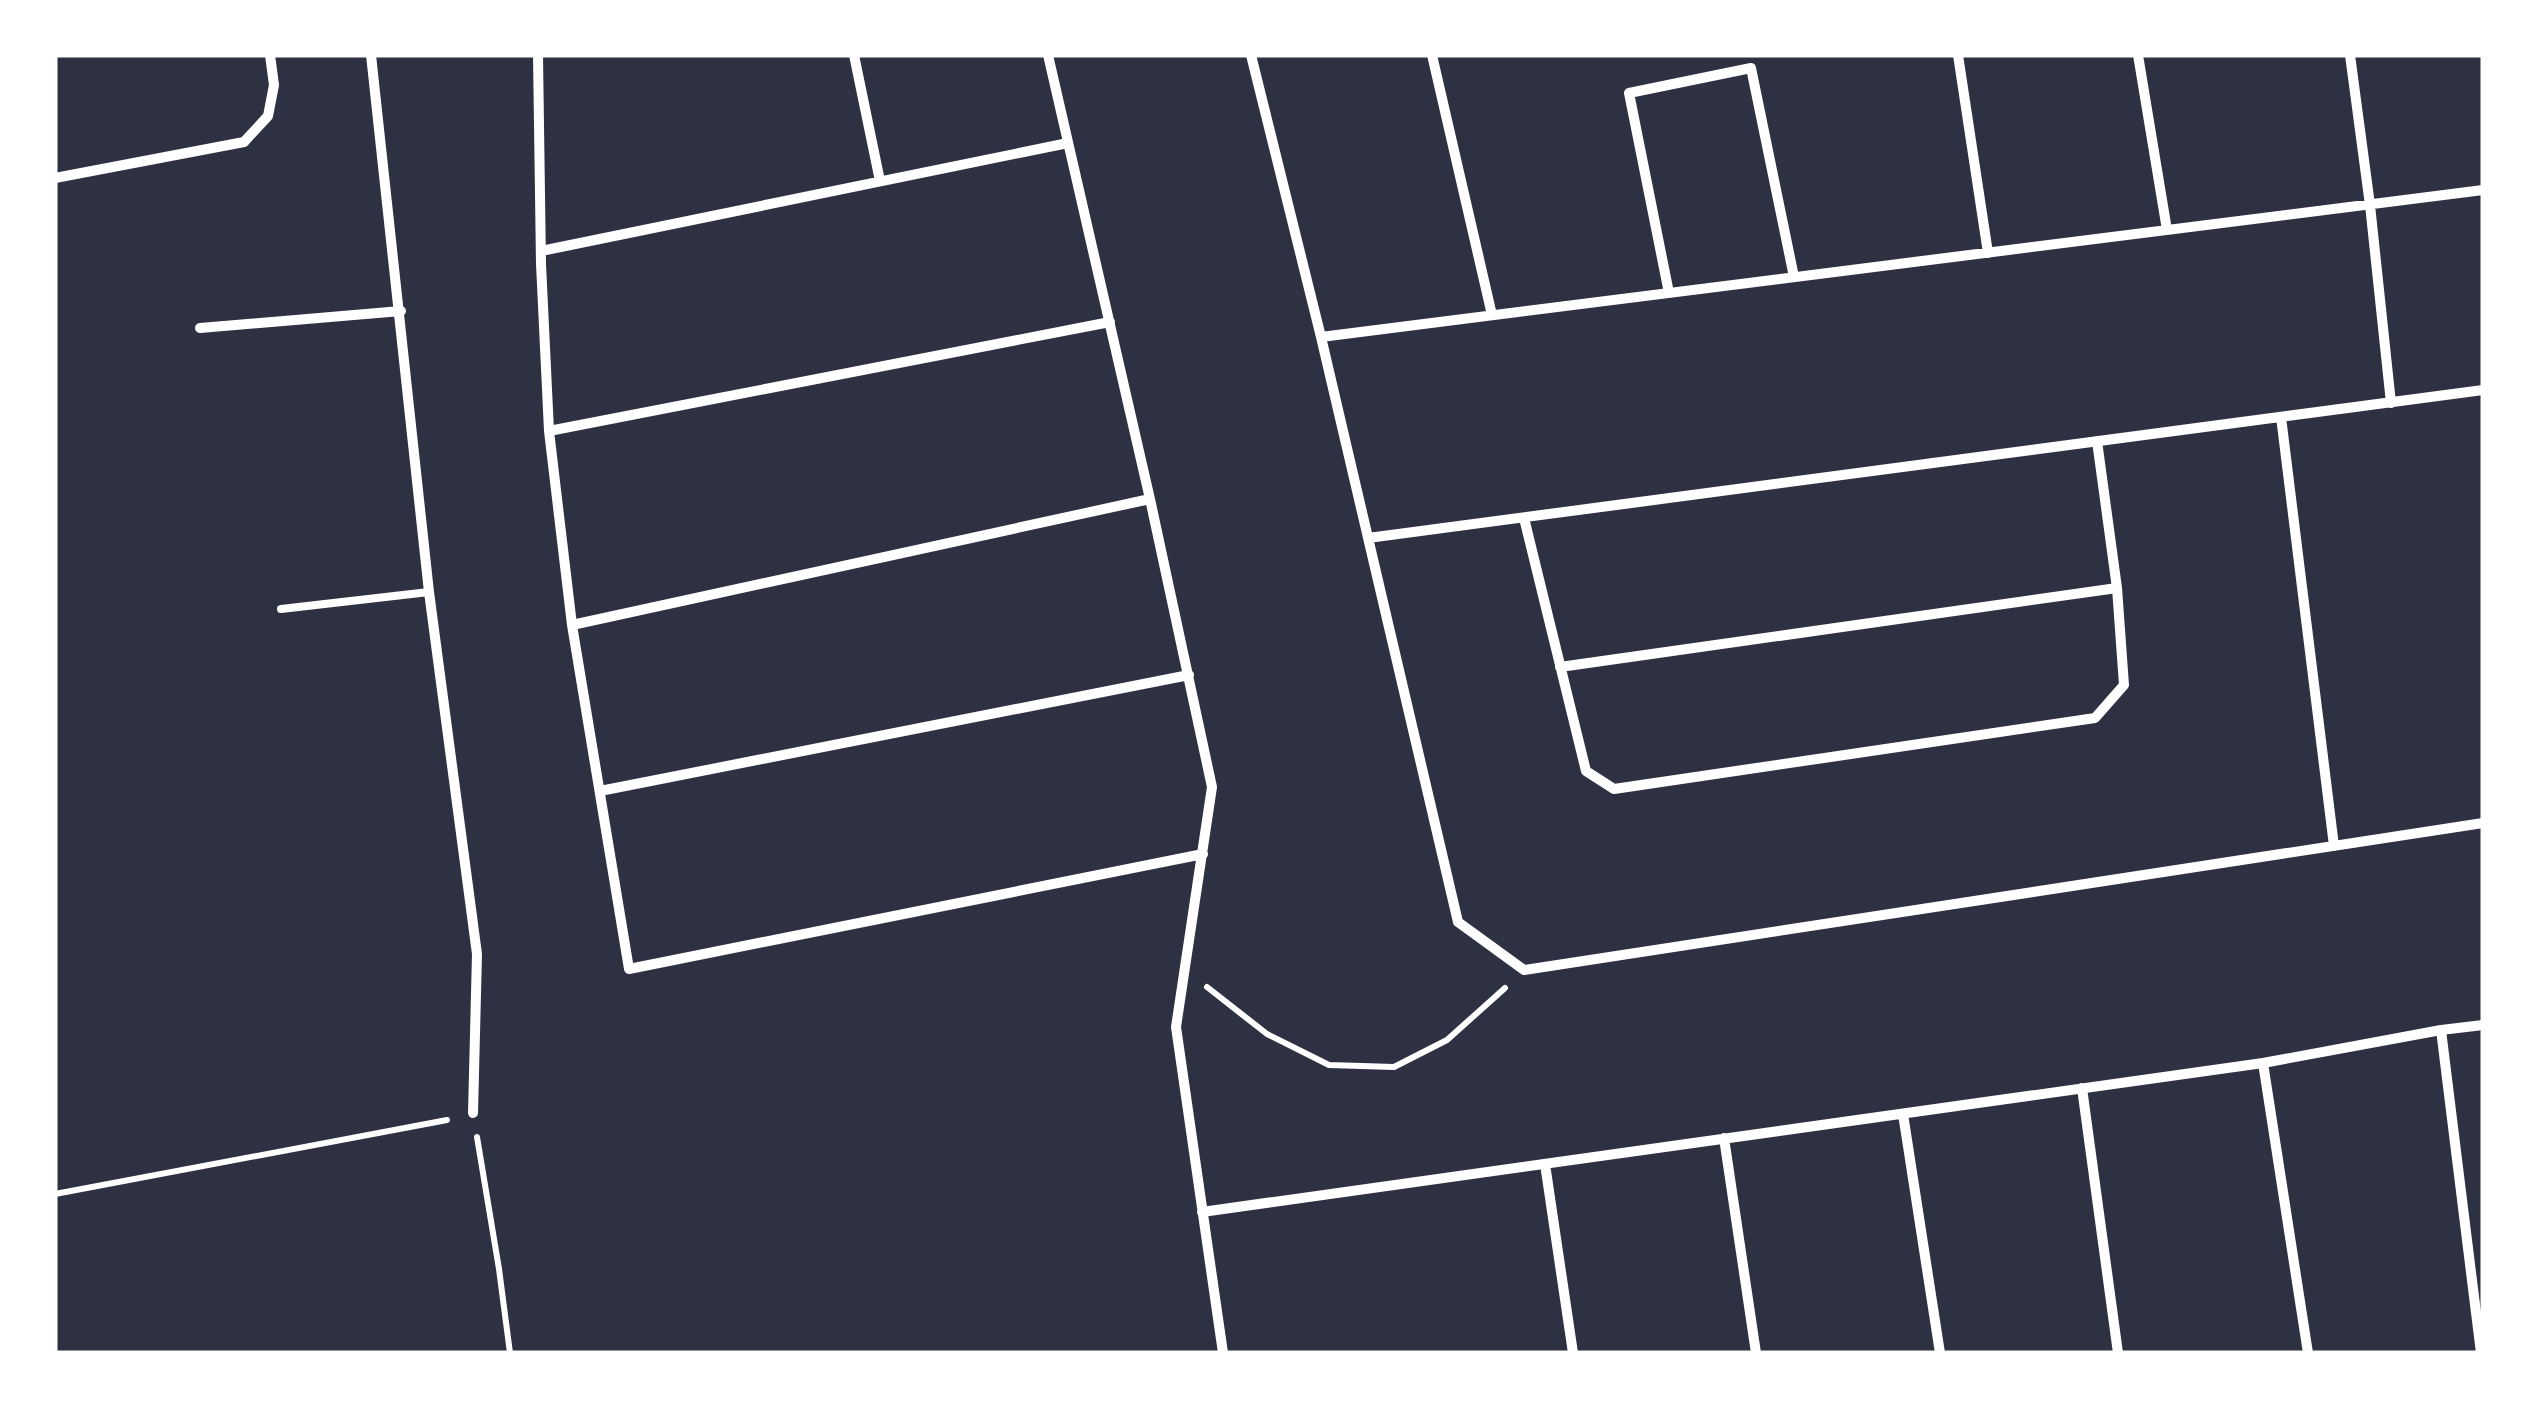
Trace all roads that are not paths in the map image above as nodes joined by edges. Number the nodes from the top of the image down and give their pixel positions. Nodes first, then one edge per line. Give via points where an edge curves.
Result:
1 (270, 55) edge
2 (371, 55) edge
3 (538, 55) edge
4 (854, 55) edge
5 (1048, 55) edge
6 (1252, 55) edge
7 (1432, 55) edge
8 (1958, 55) edge
9 (2138, 55) edge
10 (2350, 55) edge
11 (1068, 144) junction
12 (55, 178) edge
13 (880, 181) junction
14 (2483, 190) edge
15 (2370, 204) junction
16 (2167, 230) junction
17 (542, 251) junction
18 (1988, 252) junction
19 (1794, 277) junction
20 (1669, 293) junction
21 (400, 311) junction
22 (1492, 316) junction
23 (1110, 322) junction
24 (200, 328) dead end
25 (1322, 337) junction
26 (2483, 390) edge
27 (2391, 403) junction
28 (2281, 417) junction
29 (549, 431) junction
30 (2097, 442) junction
31 (1150, 499) junction
32 (1524, 518) junction
33 (1368, 538) junction
34 (2117, 588) junction
35 (430, 592) junction
36 (282, 610) dead end
37 (572, 624) junction
38 (1560, 667) junction
39 (1189, 675) junction
40 (600, 792) junction
41 (2483, 823) edge
42 (2334, 846) junction
43 (1203, 854) junction
44 (2483, 1025) edge
45 (2441, 1030) junction
46 (2263, 1063) junction
47 (2082, 1088) junction
48 (473, 1113) road end
49 (1902, 1114) junction
50 (1724, 1138) junction
51 (1545, 1164) junction
52 (1202, 1212) junction
53 (1224, 1353) edge
54 (1573, 1353) edge
55 (1756, 1353) edge
56 (1940, 1353) edge
57 (2118, 1353) edge
58 (2308, 1353) edge
59 (2481, 1353) edge

1 - 12 street via 268,116 244,142
2 - 21 street
3 - 17 street
4 - 13 street
5 - 11 street
6 - 25 street
7 - 22 street
8 - 18 street
9 - 16 street
10 - 15 street
11 - 13 street
11 - 23 street
13 - 17 street
14 - 15 street
15 - 16 street
15 - 27 street
16 - 18 street
17 - 29 street
18 - 19 street
19 - 20 street
19 - 20 street via 1750,68 1629,92
20 - 22 street
21 - 24 street
21 - 35 street
22 - 25 street
23 - 29 street
23 - 31 street
25 - 33 street
26 - 27 street
27 - 28 street
28 - 30 street
28 - 42 street
29 - 37 street
30 - 32 street
30 - 34 street
31 - 37 street
31 - 39 street
32 - 33 street
32 - 38 street
33 - 42 street via 1458,922 1524,970
34 - 38 street
34 - 38 street via 2124,684 2095,718 1614,789 1586,771
35 - 36 lane
35 - 48 street via 477,954
37 - 40 street
39 - 40 street
39 - 43 street via 1212,786
40 - 43 street via 628,969
41 - 42 street
43 - 52 street via 1176,1026
44 - 45 street
45 - 46 street
45 - 59 street
46 - 47 street
46 - 58 street
47 - 49 street
47 - 57 street
49 - 50 street
49 - 56 street
50 - 51 street
50 - 55 street
51 - 52 street
51 - 54 street
52 - 53 street

